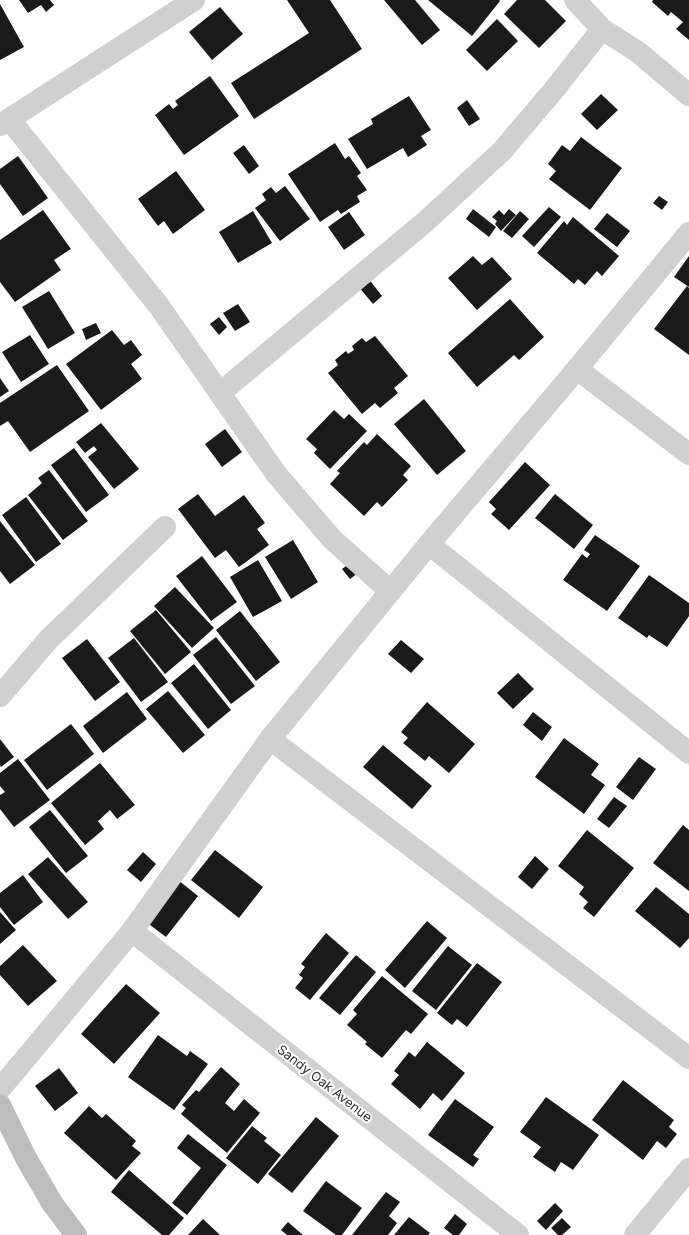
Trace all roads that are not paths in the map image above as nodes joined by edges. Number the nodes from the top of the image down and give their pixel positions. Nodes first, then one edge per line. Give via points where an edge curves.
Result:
1 (194, 0) edge
2 (575, 0) edge
3 (602, 30) junction
4 (689, 95) edge
5 (5, 123) edge
6 (689, 233) edge
7 (578, 368) junction
8 (220, 392) junction
9 (689, 454) edge
10 (165, 527) dead end
11 (429, 544) junction
12 (390, 591) junction
13 (0, 696) edge
14 (270, 739) junction
15 (689, 753) edge
16 (132, 931) junction
17 (689, 1058) edge
18 (0, 1089) edge
19 (0, 1105) edge
20 (689, 1169) edge
21 (76, 1235) edge
22 (518, 1235) edge
23 (635, 1235) edge

1 - 5 street
2 - 3 street
3 - 4 street via 638,52
3 - 8 street via 502,151 425,222
5 - 8 street via 159,306
6 - 7 street
7 - 9 street
7 - 11 street
8 - 12 street via 277,475 332,539
10 - 13 street via 48,640
11 - 12 street
11 - 15 street
12 - 14 street
14 - 16 street
14 - 17 street
16 - 18 street
16 - 22 street, Sandy Oak Avenue
19 - 21 street via 52,1203
20 - 23 street

